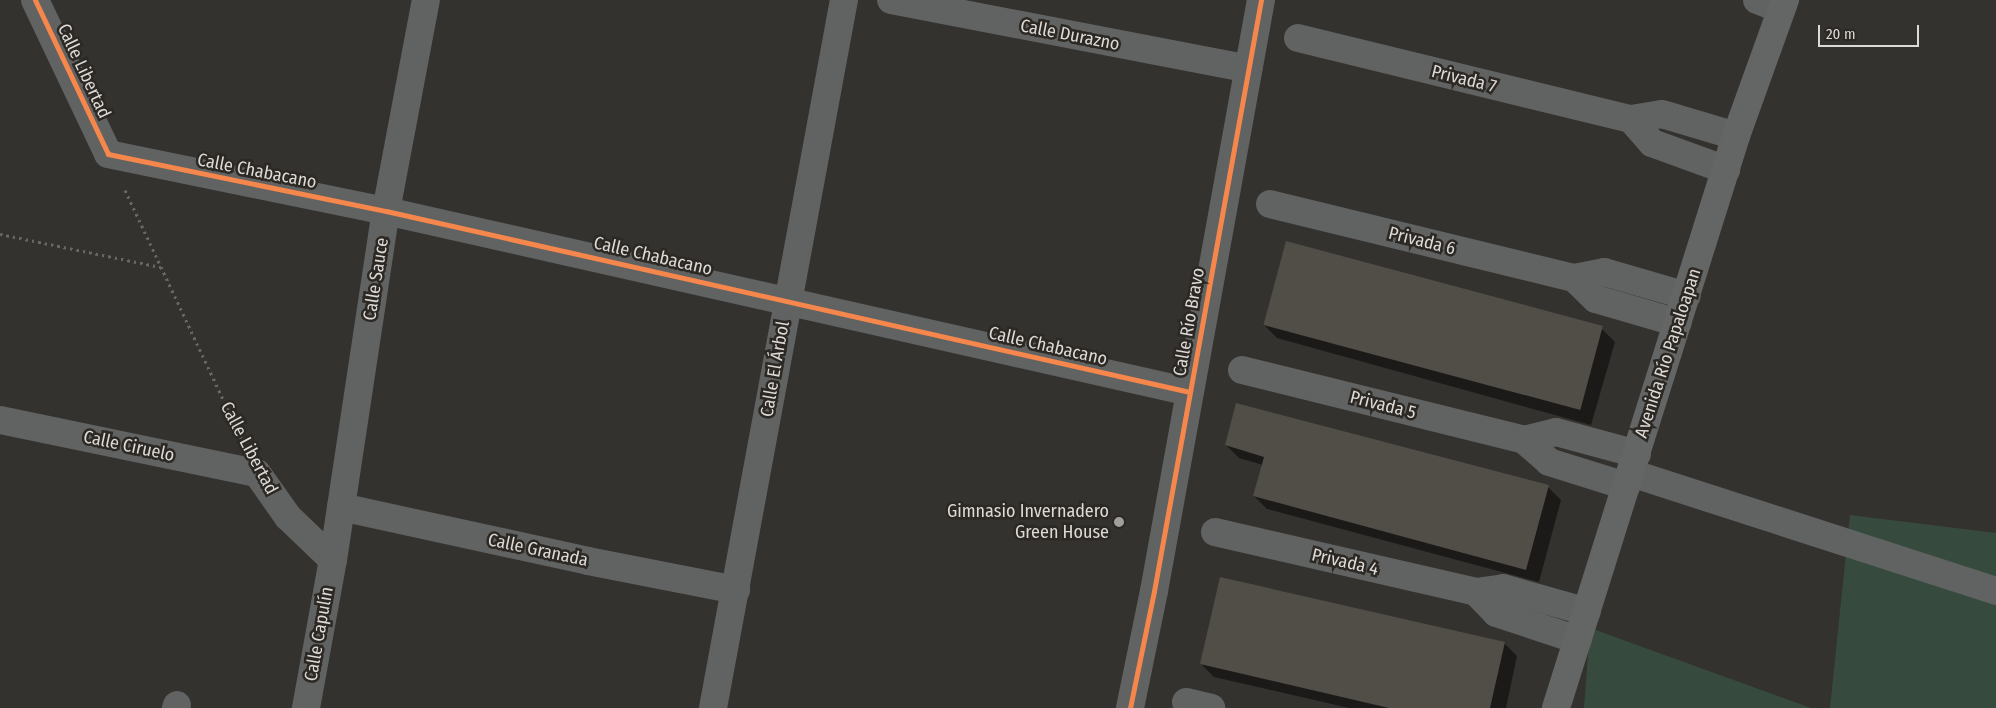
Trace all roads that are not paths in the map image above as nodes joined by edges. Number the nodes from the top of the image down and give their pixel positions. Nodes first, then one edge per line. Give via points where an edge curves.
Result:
1 (35, 0) edge
2 (426, 0) edge
3 (844, 0) edge
4 (891, 0) edge
5 (1261, 0) edge
6 (1774, 3) edge
7 (1298, 38) dead end
8 (1248, 69) junction
9 (1631, 119) junction
10 (1736, 136) junction
11 (108, 154) joint
12 (1726, 170) junction
13 (1270, 204) dead end
14 (386, 211) junction
15 (1574, 278) junction
16 (1687, 296) junction
17 (788, 300) junction
18 (1678, 323) junction
19 (1242, 370) dead end
20 (1190, 392) junction
21 (0, 420) edge
22 (1631, 471) junction
23 (257, 473) joint
24 (341, 507) junction
25 (1215, 532) dead end
26 (333, 560) junction
27 (736, 590) junction
28 (1996, 590) edge
29 (1476, 592) junction
30 (1587, 612) junction
31 (1578, 640) junction
32 (306, 708) edge
33 (713, 708) edge
34 (1130, 708) edge
35 (1556, 708) edge

1 - 11 street, Calle Libertad
2 - 14 street, Calle Sauce
3 - 17 street, Calle El Árbol
4 - 8 street, Calle Durazno
5 - 8 street, Calle Río Bravo
6 - 10 main road, Avenida Río Papaloapan
7 - 9 street, Privada 7
8 - 20 street, Calle Río Bravo
9 - 10 street, Privada 7 via 1662,114
9 - 12 street via 1652,143
10 - 12 main road, Avenida Río Papaloapan
11 - 14 street, Calle Chabacano
12 - 16 main road, Avenida Río Papaloapan
13 - 15 street, Privada 6
14 - 17 street, Calle Chabacano
14 - 24 street, Calle Sauce
15 - 16 street, Privada 6 via 1604,272
15 - 18 street, Privada 6 via 1596,299
16 - 18 main road, Avenida Río Papaloapan
17 - 20 street, Calle Chabacano
17 - 27 street, Calle El Árbol
18 - 22 main road, Avenida Río Papaloapan
19 - 22 street, Privada 5 via 1524,440 1549,462
20 - 34 street, Calle Río Bravo
21 - 23 street, Calle Ciruelo
22 - 28 street, Privada 5
22 - 30 main road, Avenida Río Papaloapan
23 - 26 street, Calle Libertad via 288,517
24 - 26 street, Calle Sauce
24 - 27 street, Calle Granada via 588,562
25 - 29 street, Privada 4
26 - 32 street, Calle Capulín
27 - 33 street, Calle El Árbol
29 - 30 street, Privada 4 via 1503,588
29 - 31 street via 1496,613
30 - 31 main road, Avenida Río Papaloapan
31 - 35 main road, Avenida Río Papaloapan

